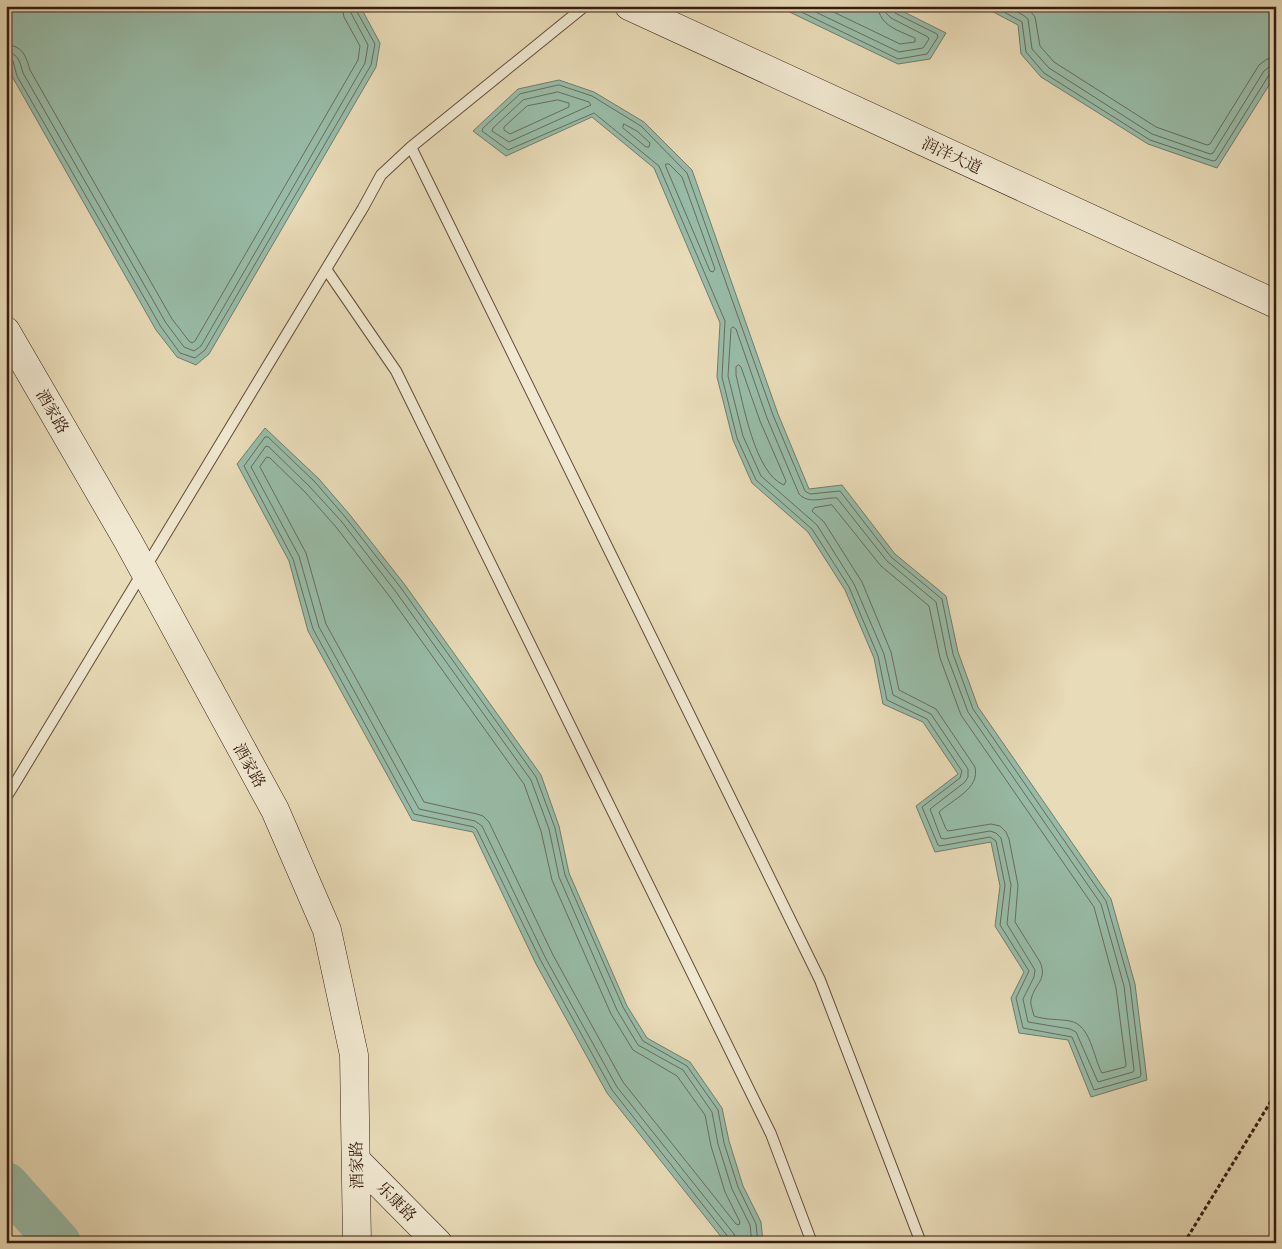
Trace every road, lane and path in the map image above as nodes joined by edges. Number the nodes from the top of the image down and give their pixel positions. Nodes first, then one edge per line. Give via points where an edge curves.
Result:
1 (586, 6) edge
2 (629, 6) edge
3 (411, 147) junction
4 (326, 269) junction
5 (1276, 304) edge
6 (6, 330) edge
7 (144, 570) junction
8 (6, 798) edge
9 (1276, 1092) edge
10 (356, 1160) junction
11 (357, 1243) edge
12 (438, 1243) edge
13 (812, 1243) edge
14 (922, 1243) edge
15 (1184, 1243) edge

1 - 3 lane
2 - 5 street, 润洋大道
3 - 4 lane via 381,175
3 - 14 lane via 820,980
4 - 7 lane
4 - 13 lane via 396,371 771,1134
6 - 7 street, 酒家路
7 - 8 lane
7 - 10 street, 酒家路 via 275,810 327,930 354,1055
9 - 15 path
10 - 11 street, 酒家路
10 - 12 street, 乐康路

